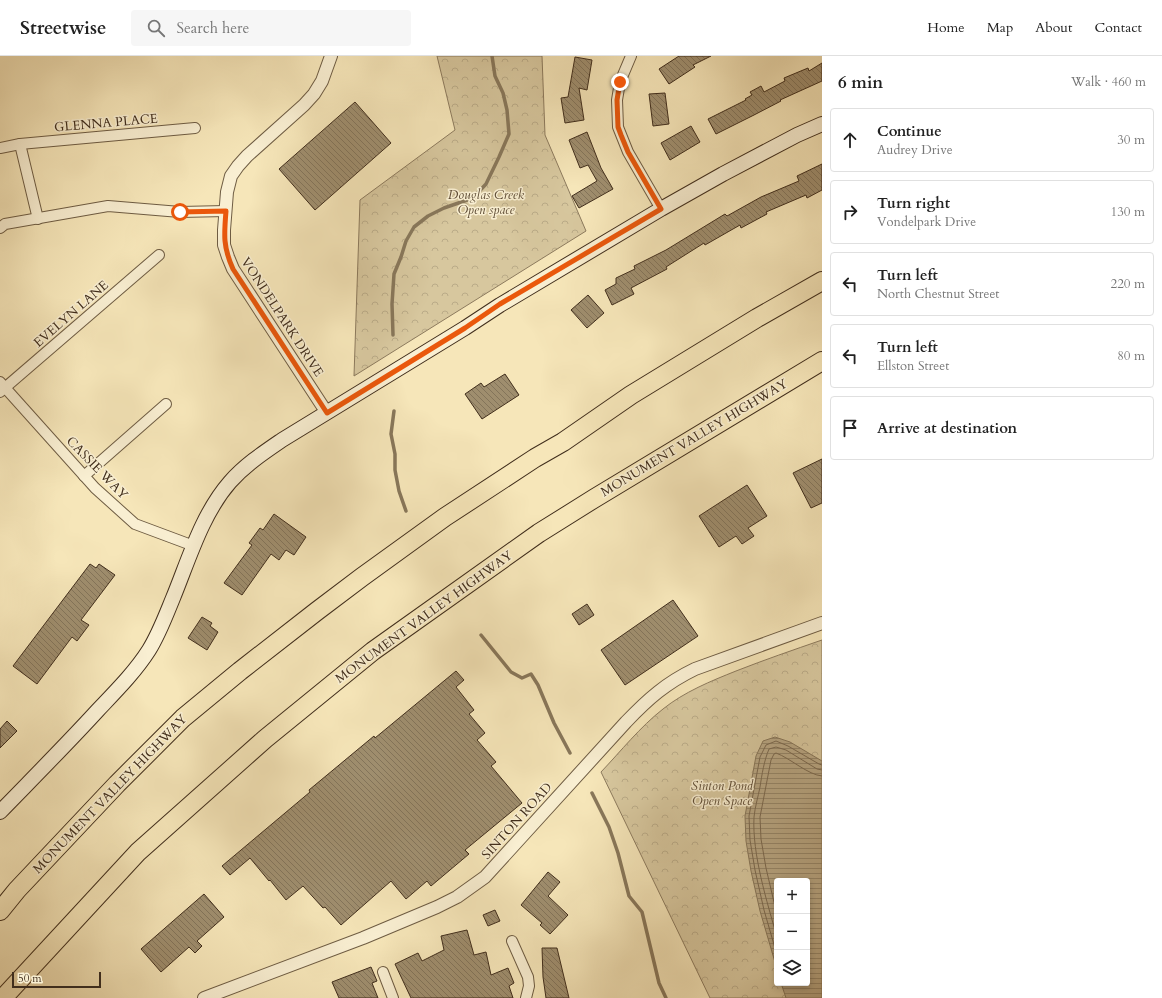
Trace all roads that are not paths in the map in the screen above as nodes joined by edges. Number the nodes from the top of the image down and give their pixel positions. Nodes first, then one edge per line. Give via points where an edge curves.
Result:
1 (331, 56) edge
2 (631, 56) edge
3 (822, 124) edge
4 (195, 128) dead end
5 (20, 144) junction
6 (0, 148) edge
7 (661, 209) junction
8 (226, 211) junction
9 (38, 219) junction
10 (0, 228) edge
11 (159, 255) dead end
12 (822, 281) edge
13 (822, 361) edge
14 (2, 387) edge
15 (166, 404) dead end
16 (327, 413) junction
17 (84, 476) junction
18 (194, 546) junction
19 (822, 623) edge
20 (0, 812) edge
21 (0, 910) edge
22 (512, 941) dead end
23 (384, 972) dead end
24 (3, 998) edge
25 (204, 998) edge
26 (393, 998) edge
27 (526, 998) edge

1 - 8 street, VONDELPARK DRIVE via 314,94 247,156 231,176
2 - 7 street via 620,82 617,100 618,127 628,152
3 - 7 main road via 723,174
4 - 5 street, GLENNA PLACE
5 - 6 street, GLENNA PLACE
5 - 9 street
7 - 16 main road via 500,304
8 - 9 street via 180,212 108,206
8 - 16 street, VONDELPARK DRIVE via 224,245 233,269
9 - 10 street via 5,224
11 - 14 street, EVELYN LANE
12 - 21 highway, MONUMENT VALLEY HIGHWAY via 631,395 446,517 362,577 183,718 117,784
13 - 24 highway, MONUMENT VALLEY HIGHWAY via 539,533 373,651 265,739 138,852
14 - 17 street, CASSIE WAY
15 - 17 street
16 - 18 main road via 267,450 237,474 217,499
17 - 18 street, CASSIE WAY via 135,524
18 - 20 main road via 156,638 141,662
19 - 25 street, SINTON ROAD via 702,666 660,689 639,708 485,877 457,897 363,938
22 - 27 street via 528,977
23 - 26 street

